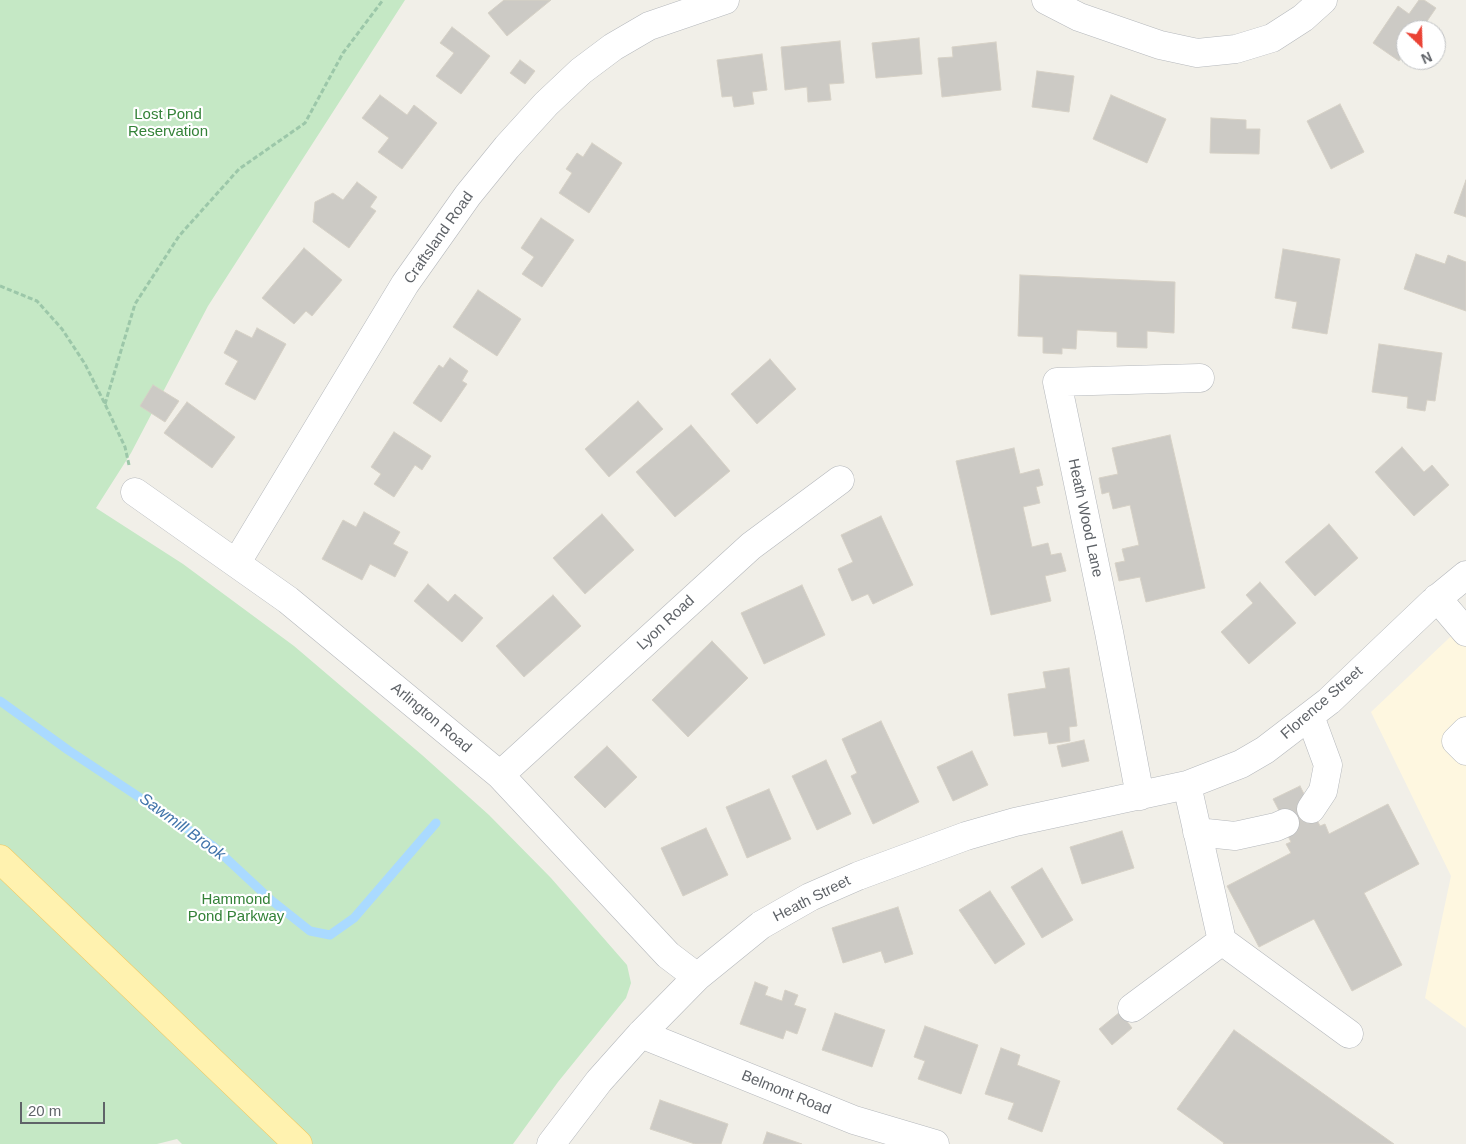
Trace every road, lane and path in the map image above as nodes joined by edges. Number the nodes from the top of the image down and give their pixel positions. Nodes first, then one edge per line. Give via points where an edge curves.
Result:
1 (382, 0) edge
2 (726, 0) edge
3 (1046, 0) edge
4 (1323, 0) edge
5 (0, 286) edge
6 (1200, 378) dead end
7 (105, 404) junction
8 (840, 480) dead end
9 (135, 492) joint
10 (237, 562) junction
11 (1466, 575) edge
12 (1437, 598) junction
13 (1466, 632) edge
14 (1310, 716) junction
15 (1466, 732) edge
16 (1466, 751) edge
17 (500, 775) junction
18 (1187, 785) junction
19 (1148, 794) junction
20 (1311, 809) dead end
21 (1285, 822) dead end
22 (1197, 832) junction
23 (0, 859) edge
24 (1222, 941) junction
25 (697, 978) junction
26 (1132, 1008) dead end
27 (641, 1034) junction
28 (1349, 1034) dead end
29 (298, 1144) edge
30 (551, 1144) edge
31 (935, 1144) edge

1 - 7 path via 343,52 305,123 238,169 179,236 135,304
2 - 10 street, Craftsland Road via 649,26 613,47 567,84 507,147 468,195 405,284
3 - 4 street via 1079,17 1160,45 1197,53 1236,50 1272,38
5 - 7 path via 37,302 62,330 85,364
6 - 19 street, Heath Wood Lane via 1057,382 1109,632
7 - 9 path via 124,447
8 - 17 street, Lyon Road via 751,546
9 - 10 street, Arlington Road
10 - 17 street, Arlington Road via 288,600
11 - 12 street, Florence Street
12 - 13 street
12 - 14 street, Florence Street
14 - 18 street, Florence Street via 1241,764
14 - 20 street via 1328,765 1323,791
15 - 16 street via 1456,741
17 - 25 street, Arlington Road via 668,955
18 - 19 street, Florence Street
18 - 22 street
19 - 25 street, Heath Street via 1007,824 913,854 858,876 810,897 761,925
21 - 22 street via 1235,836
22 - 24 street
23 - 29 main road
24 - 26 street
24 - 28 street
25 - 27 street, Heath Street
27 - 30 street, Heath Street via 599,1081
27 - 31 street, Belmont Road via 854,1120

